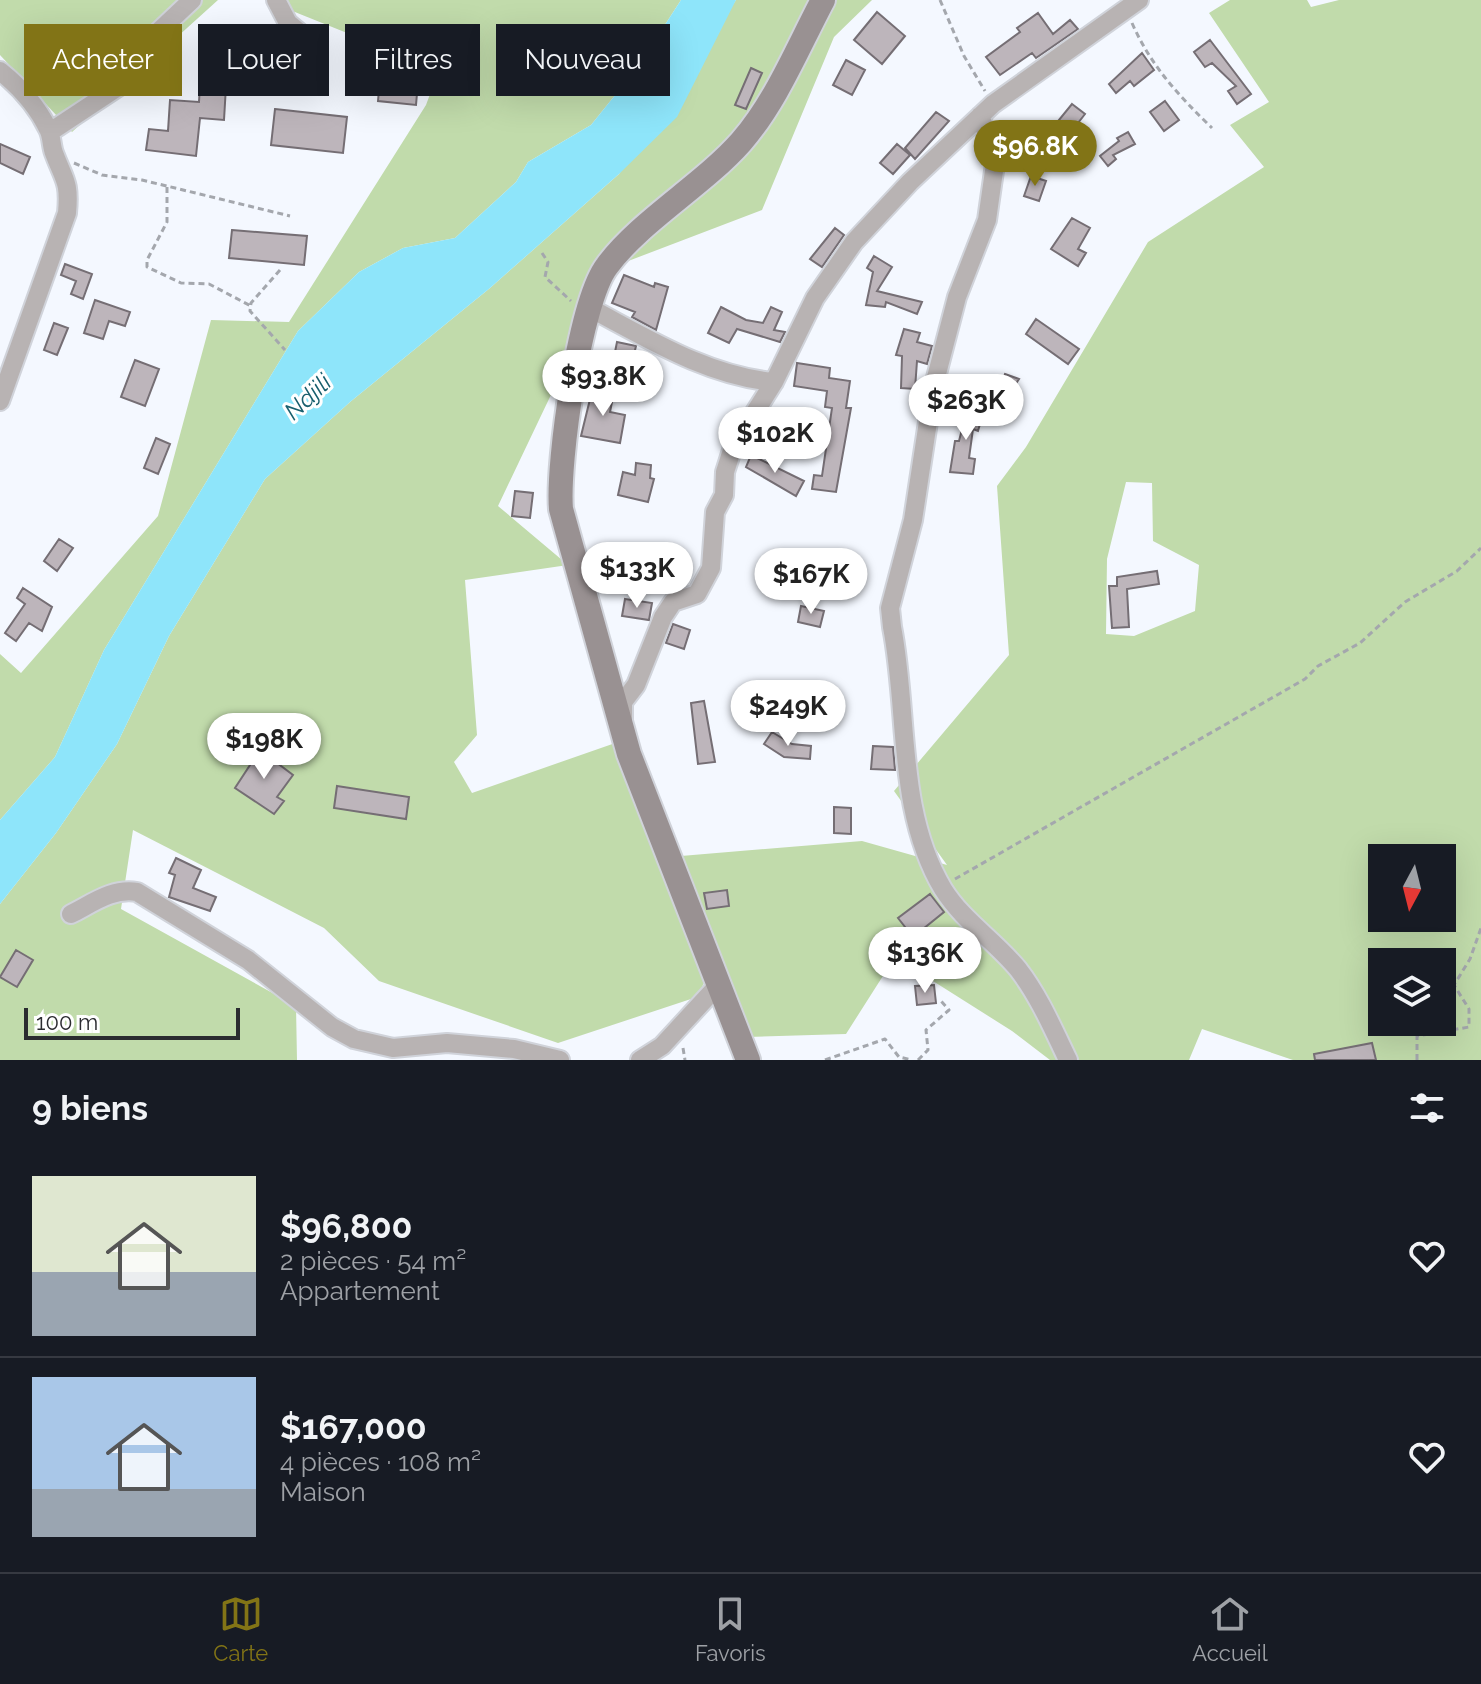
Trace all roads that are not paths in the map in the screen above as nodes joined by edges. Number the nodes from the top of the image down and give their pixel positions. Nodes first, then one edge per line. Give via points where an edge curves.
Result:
1 (192, 0) edge
2 (276, 0) edge
3 (823, 0) edge
4 (1132, 4) edge
5 (289, 24) edge
6 (0, 71) edge
7 (986, 110) junction
8 (50, 132) junction
9 (587, 311) junction
10 (774, 382) junction
11 (0, 401) edge
12 (629, 754) junction
13 (71, 914) dead end
14 (720, 983) junction
15 (393, 1048) junction
16 (377, 1060) edge
17 (560, 1060) edge
18 (640, 1060) edge
19 (748, 1060) edge
20 (1068, 1060) edge

1 - 8 street via 157,33 121,85
2 - 5 street
3 - 9 street via 743,139 607,265
4 - 7 street
6 - 8 street via 22,90
7 - 10 street via 854,242 815,298
7 - 20 street via 996,157 987,220 957,297 933,389 913,520 890,608 913,814 942,887 965,919 1017,968
8 - 11 street via 55,157 66,175 67,213
9 - 10 street via 717,371
9 - 12 street via 560,470 561,509
10 - 12 street via 733,447 724,495 715,512 711,568 697,594 673,602 663,617 636,685 623,702
12 - 14 street
13 - 15 street via 123,890 137,892 248,960 332,1027 354,1039
14 - 18 street via 662,1046
14 - 19 street
15 - 16 street
15 - 17 street via 447,1043 536,1052

